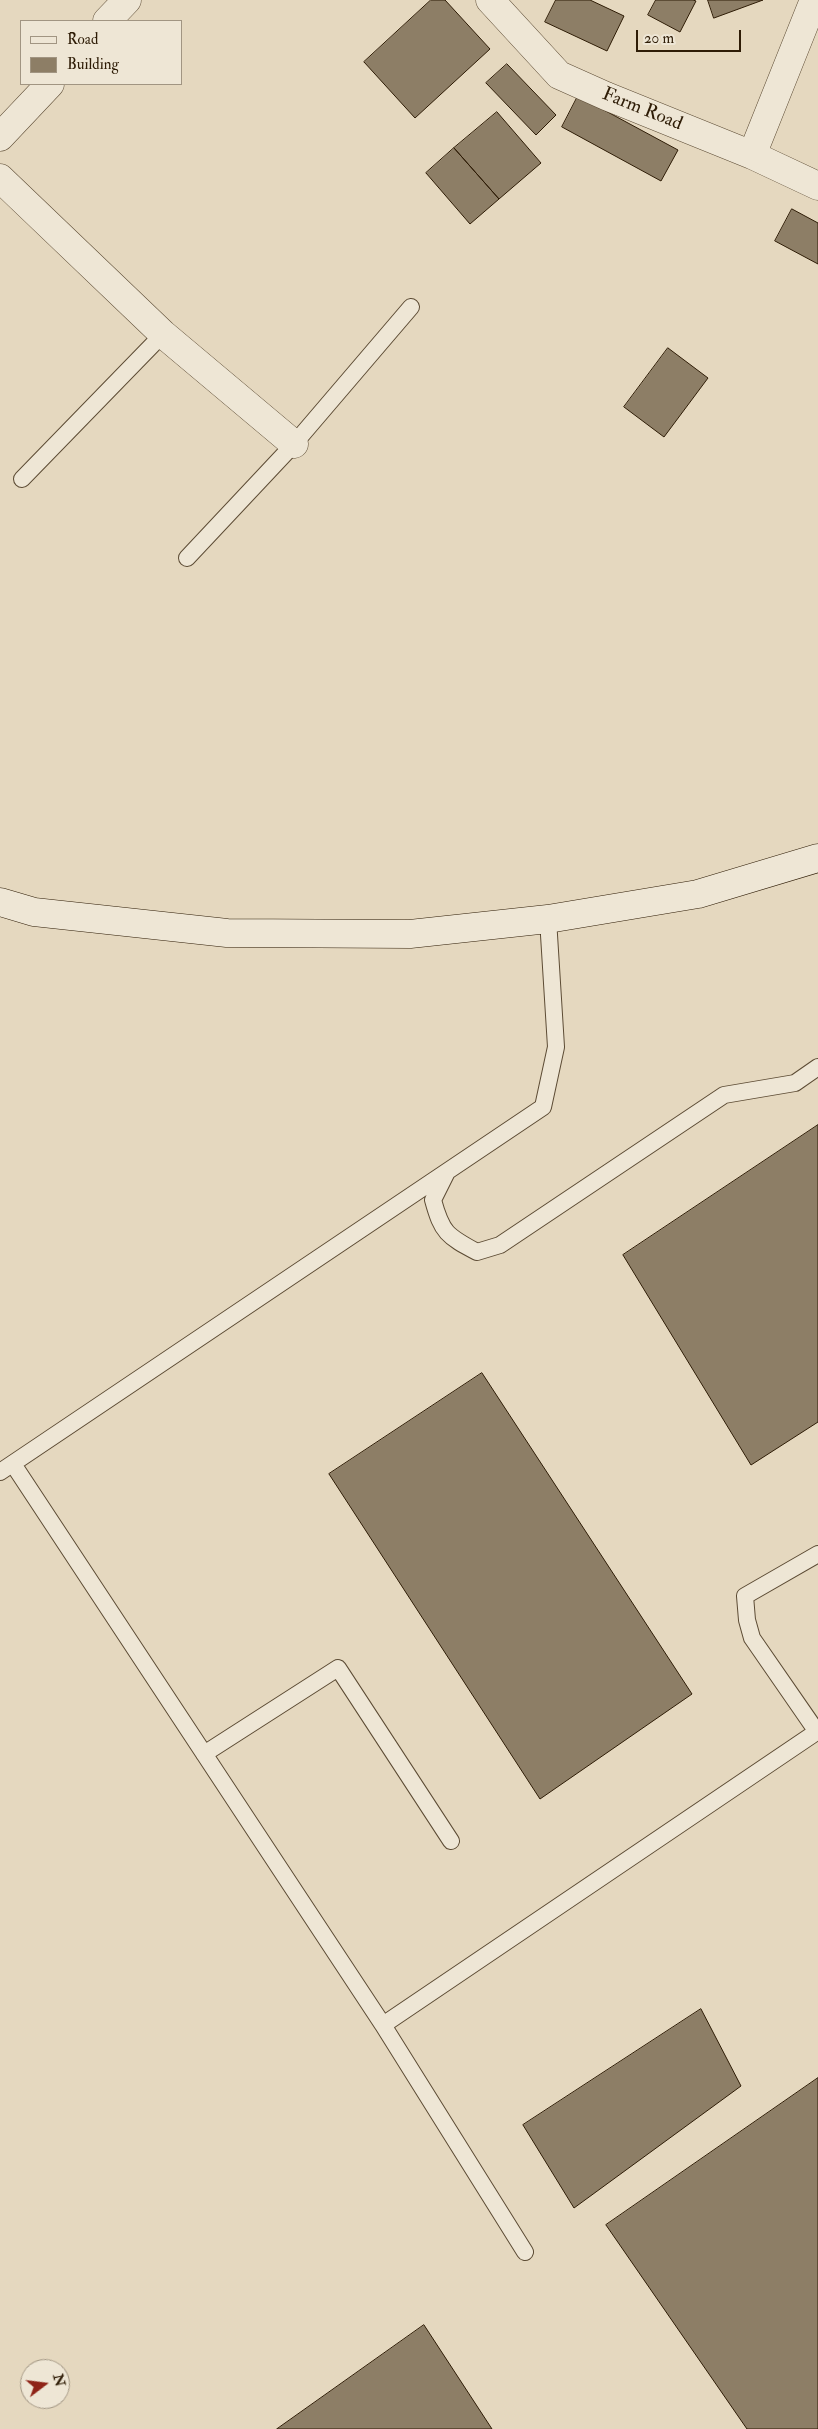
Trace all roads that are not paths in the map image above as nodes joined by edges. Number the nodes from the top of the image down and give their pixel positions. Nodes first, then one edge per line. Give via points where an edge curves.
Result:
1 (127, 0) edge
2 (490, 0) edge
3 (814, 0) edge
4 (109, 20) edge
5 (49, 85) edge
6 (0, 137) edge
7 (752, 155) junction
8 (0, 178) edge
9 (818, 186) edge
10 (411, 307) dead end
11 (163, 334) junction
12 (294, 444) junction
13 (22, 479) dead end
14 (187, 558) dead end
15 (818, 858) edge
16 (0, 902) edge
17 (548, 919) junction
18 (818, 1067) edge
19 (448, 1170) junction
20 (6, 1468) edge
21 (818, 1554) edge
22 (817, 1732) edge
23 (204, 1754) junction
24 (451, 1841) dead end
25 (383, 2025) junction
26 (525, 2252) dead end

1 - 4 street
2 - 7 street, Farm Road via 560,75
3 - 7 street
5 - 6 street
7 - 9 street, Farm Road
8 - 11 street
10 - 12 lane
11 - 12 street
11 - 13 lane
12 - 14 lane
15 - 17 street via 698,894
16 - 17 street via 34,912 228,934 410,934
17 - 19 lane via 556,1047 543,1107
18 - 19 lane via 795,1082 724,1095 500,1245 477,1252 453,1239 440,1225 433,1200
19 - 20 lane
20 - 23 lane
21 - 22 lane via 746,1596 752,1638
22 - 25 lane
23 - 24 lane via 338,1668
23 - 25 lane
25 - 26 lane

